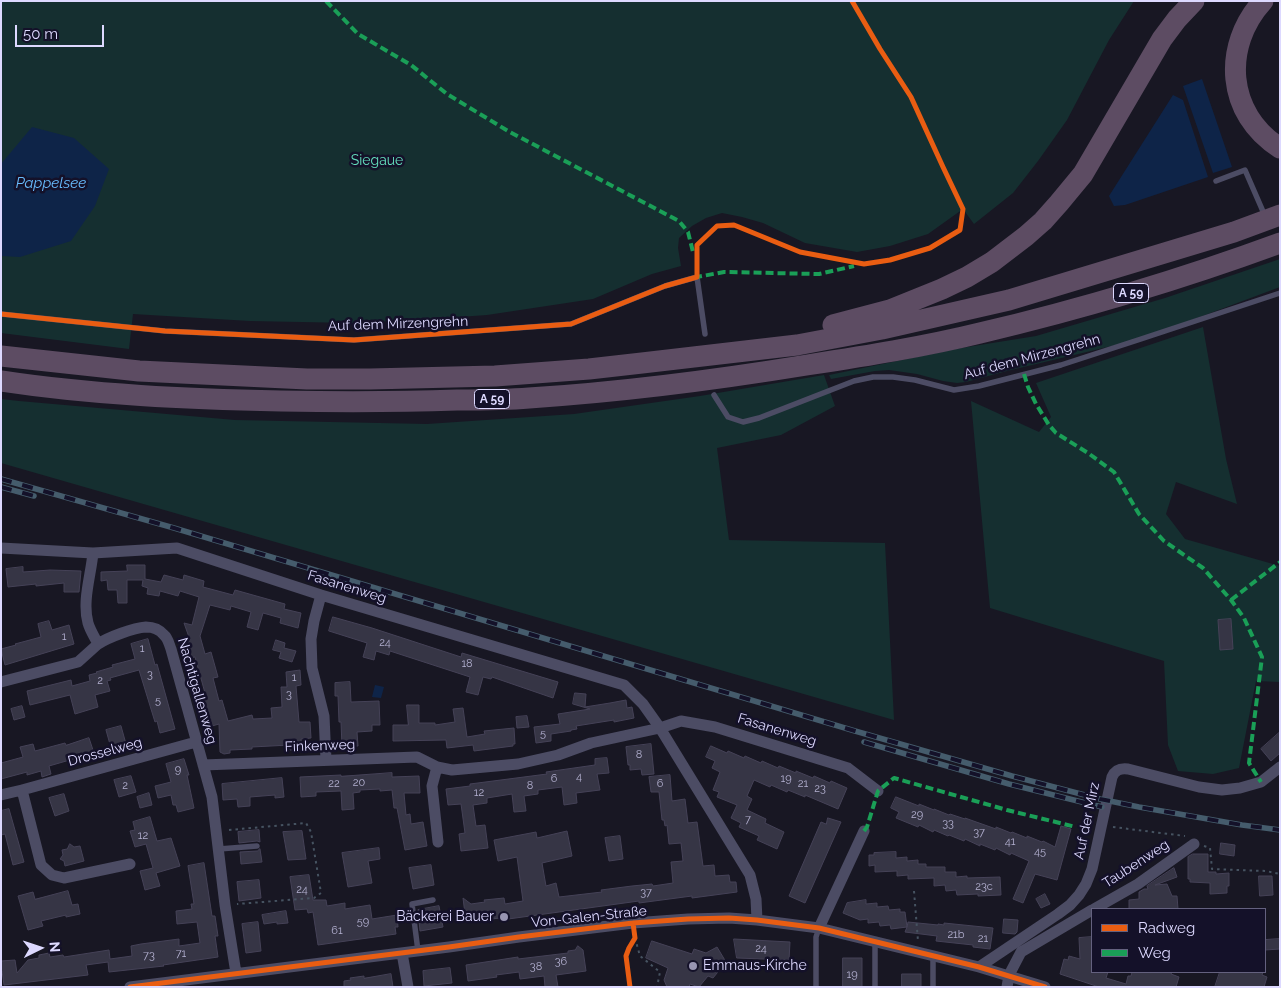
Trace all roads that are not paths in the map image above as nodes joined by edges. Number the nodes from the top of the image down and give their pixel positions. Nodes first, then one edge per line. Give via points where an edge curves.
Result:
1 (1194, 1) edge
2 (1263, 1) edge
3 (1280, 148) edge
4 (1216, 181) dead end
5 (1273, 217) edge
6 (1280, 243) edge
7 (1280, 293) edge
8 (1, 314) edge
9 (705, 334) dead end
10 (1, 356) edge
11 (701, 356) junction
12 (1, 381) edge
13 (714, 395) dead end
14 (1, 548) edge
15 (93, 553) junction
16 (321, 595) junction
17 (98, 644) junction
18 (1, 682) edge
19 (660, 728) junction
20 (196, 742) junction
21 (326, 760) junction
22 (203, 765) junction
23 (1280, 766) edge
24 (437, 767) junction
25 (22, 790) junction
26 (878, 791) dead end
27 (1, 795) edge
28 (864, 831) dead end
29 (438, 842) dead end
30 (1194, 844) road end
31 (257, 846) dead end
32 (218, 849) junction
33 (130, 864) dead end
34 (433, 900) dead end
35 (1097, 908) edge
36 (1091, 912) edge
37 (756, 920) junction
38 (819, 928) junction
39 (875, 941) junction
40 (418, 951) junction
41 (402, 953) junction
42 (933, 956) junction
43 (979, 967) junction
44 (236, 973) junction
45 (1008, 981) edge
46 (130, 987) edge
47 (408, 987) edge
48 (816, 987) edge
49 (874, 987) edge
50 (933, 987) edge
51 (1045, 987) edge

1 - 11 highway, A 59 via 1162,39 1083,174 1043,221 992,262 967,277 890,310
2 - 3 highway via 1249,18 1238,43 1235,72 1247,114
4 - 5 lane via 1245,170
5 - 11 highway, A 59 via 1234,232 1009,300 798,345
6 - 12 highway, A 59 via 1140,291 979,334 877,354 633,389 526,398 343,402 136,395
7 - 13 lane, Auf dem Mirzengrehn via 1079,359 979,386 954,390 915,380 873,376 743,422 728,417
8 - 9 lane, Auf dem Mirzengrehn via 165,331 364,339 571,324 665,286 697,277
10 - 11 highway, A 59 via 167,373 370,379 495,376
14 - 15 street, Fasanenweg
15 - 16 street, Fasanenweg via 177,548
15 - 17 street via 86,601 88,623
16 - 19 street, Fasanenweg via 624,686 643,704
16 - 21 street via 311,639 312,668 324,716
17 - 18 street, Nachtigallenweg via 78,662
17 - 20 street, Nachtigallenweg via 146,627 165,636
19 - 24 street, Finkenweg via 518,764 452,770
19 - 26 street, Fasanenweg via 682,722 715,727 848,768
19 - 37 street, Fasanenweg via 750,875 756,899
20 - 22 street, Nachtigallenweg
20 - 25 street, Drosselweg
21 - 22 street, Finkenweg
21 - 24 street, Finkenweg via 417,757
22 - 32 street, Nachtigallenweg via 212,797
23 - 43 street, Auf der Mirz via 1261,782 1222,790 1128,769 1118,770 1112,777 1092,869 1079,895 1058,914
24 - 29 street via 432,786
25 - 27 street, Drosselweg
25 - 33 street via 42,865 52,875 64,878
28 - 38 street
30 - 35 street, Taubenweg via 1138,884
31 - 32 lane
32 - 44 street, Nachtigallenweg
34 - 40 lane via 412,904
36 - 45 street, Taubenweg via 1021,952
37 - 38 street, Von-Galen-Straße
37 - 40 street, Von-Galen-Straße via 729,918 633,923
38 - 39 street, Von-Galen-Straße
38 - 48 lane via 816,937
39 - 42 street, Von-Galen-Straße
39 - 49 lane
40 - 41 street, Von-Galen-Straße
41 - 44 street, Von-Galen-Straße
41 - 47 street
42 - 43 street, Von-Galen-Straße
42 - 50 lane
43 - 45 street, Von-Galen-Straße
44 - 46 street, Von-Galen-Straße
45 - 51 street, Von-Galen-Straße

